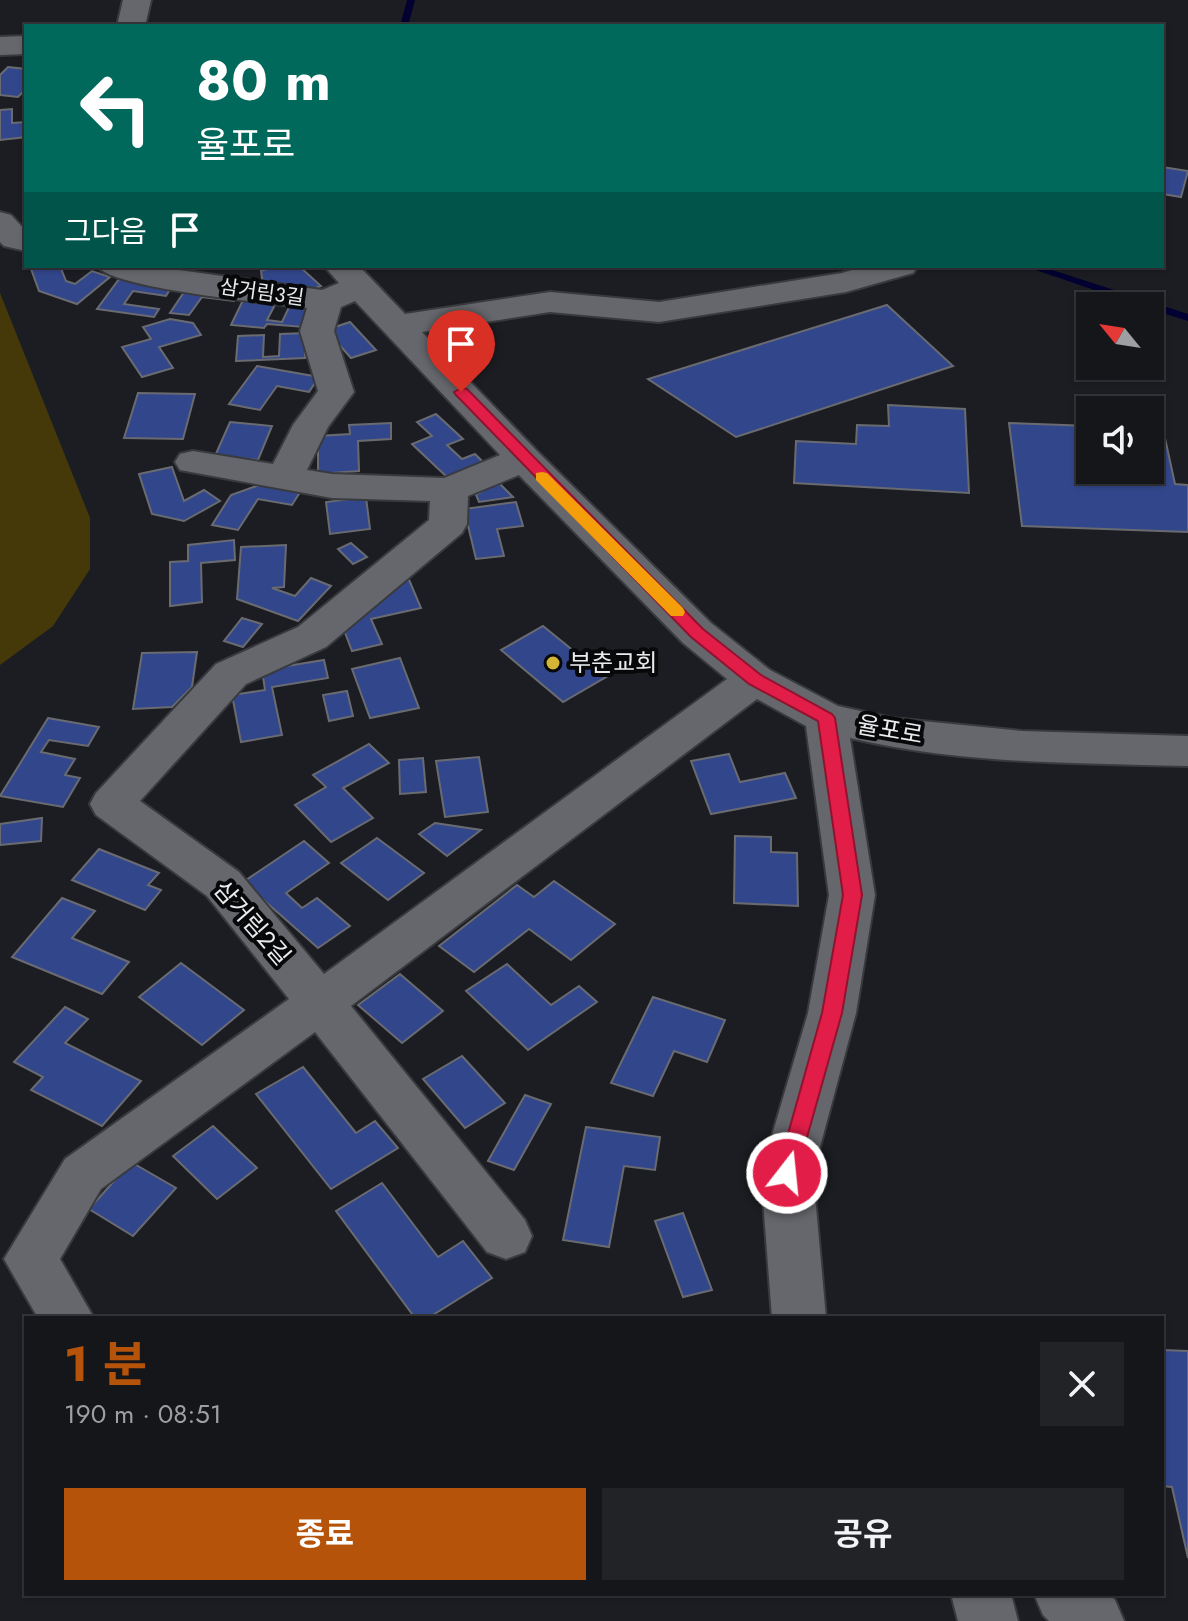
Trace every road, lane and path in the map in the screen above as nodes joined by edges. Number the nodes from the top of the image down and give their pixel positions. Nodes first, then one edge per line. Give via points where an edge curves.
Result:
1 (137, 0) edge
2 (131, 24) edge
3 (24, 45) edge
4 (0, 46) edge
5 (0, 222) edge
6 (24, 241) edge
7 (120, 268) edge
8 (894, 268) edge
9 (343, 284) edge
10 (399, 325) junction
11 (524, 459) junction
12 (193, 462) dead end
13 (284, 478) junction
14 (449, 490) junction
15 (755, 680) junction
16 (826, 718) junction
17 (1188, 751) edge
18 (320, 1003) junction
19 (506, 1236) dead end
20 (66, 1316) edge
21 (799, 1316) edge
22 (982, 1596) edge
23 (1066, 1596) edge
24 (988, 1621) edge
25 (1094, 1621) edge

1 - 2 street
3 - 4 street
5 - 6 street via 15,239
7 - 9 street, 삼거림3길 via 136,274
8 - 10 street via 846,282 659,312 550,302
9 - 10 street, 율포로
9 - 13 street via 317,331 336,392 311,425
10 - 11 street, 율포로
11 - 14 street
11 - 15 street, 율포로 via 697,633
12 - 13 street
13 - 14 street via 332,486
14 - 18 street, 삼거림2길 via 448,524 312,637 231,674 112,804 223,884
15 - 16 street, 율포로
15 - 18 street
16 - 17 street, 율포로 via 974,743
16 - 21 street via 852,895 832,1013 787,1173
18 - 19 street
18 - 20 street via 83,1174 31,1259
22 - 24 street
23 - 25 street

